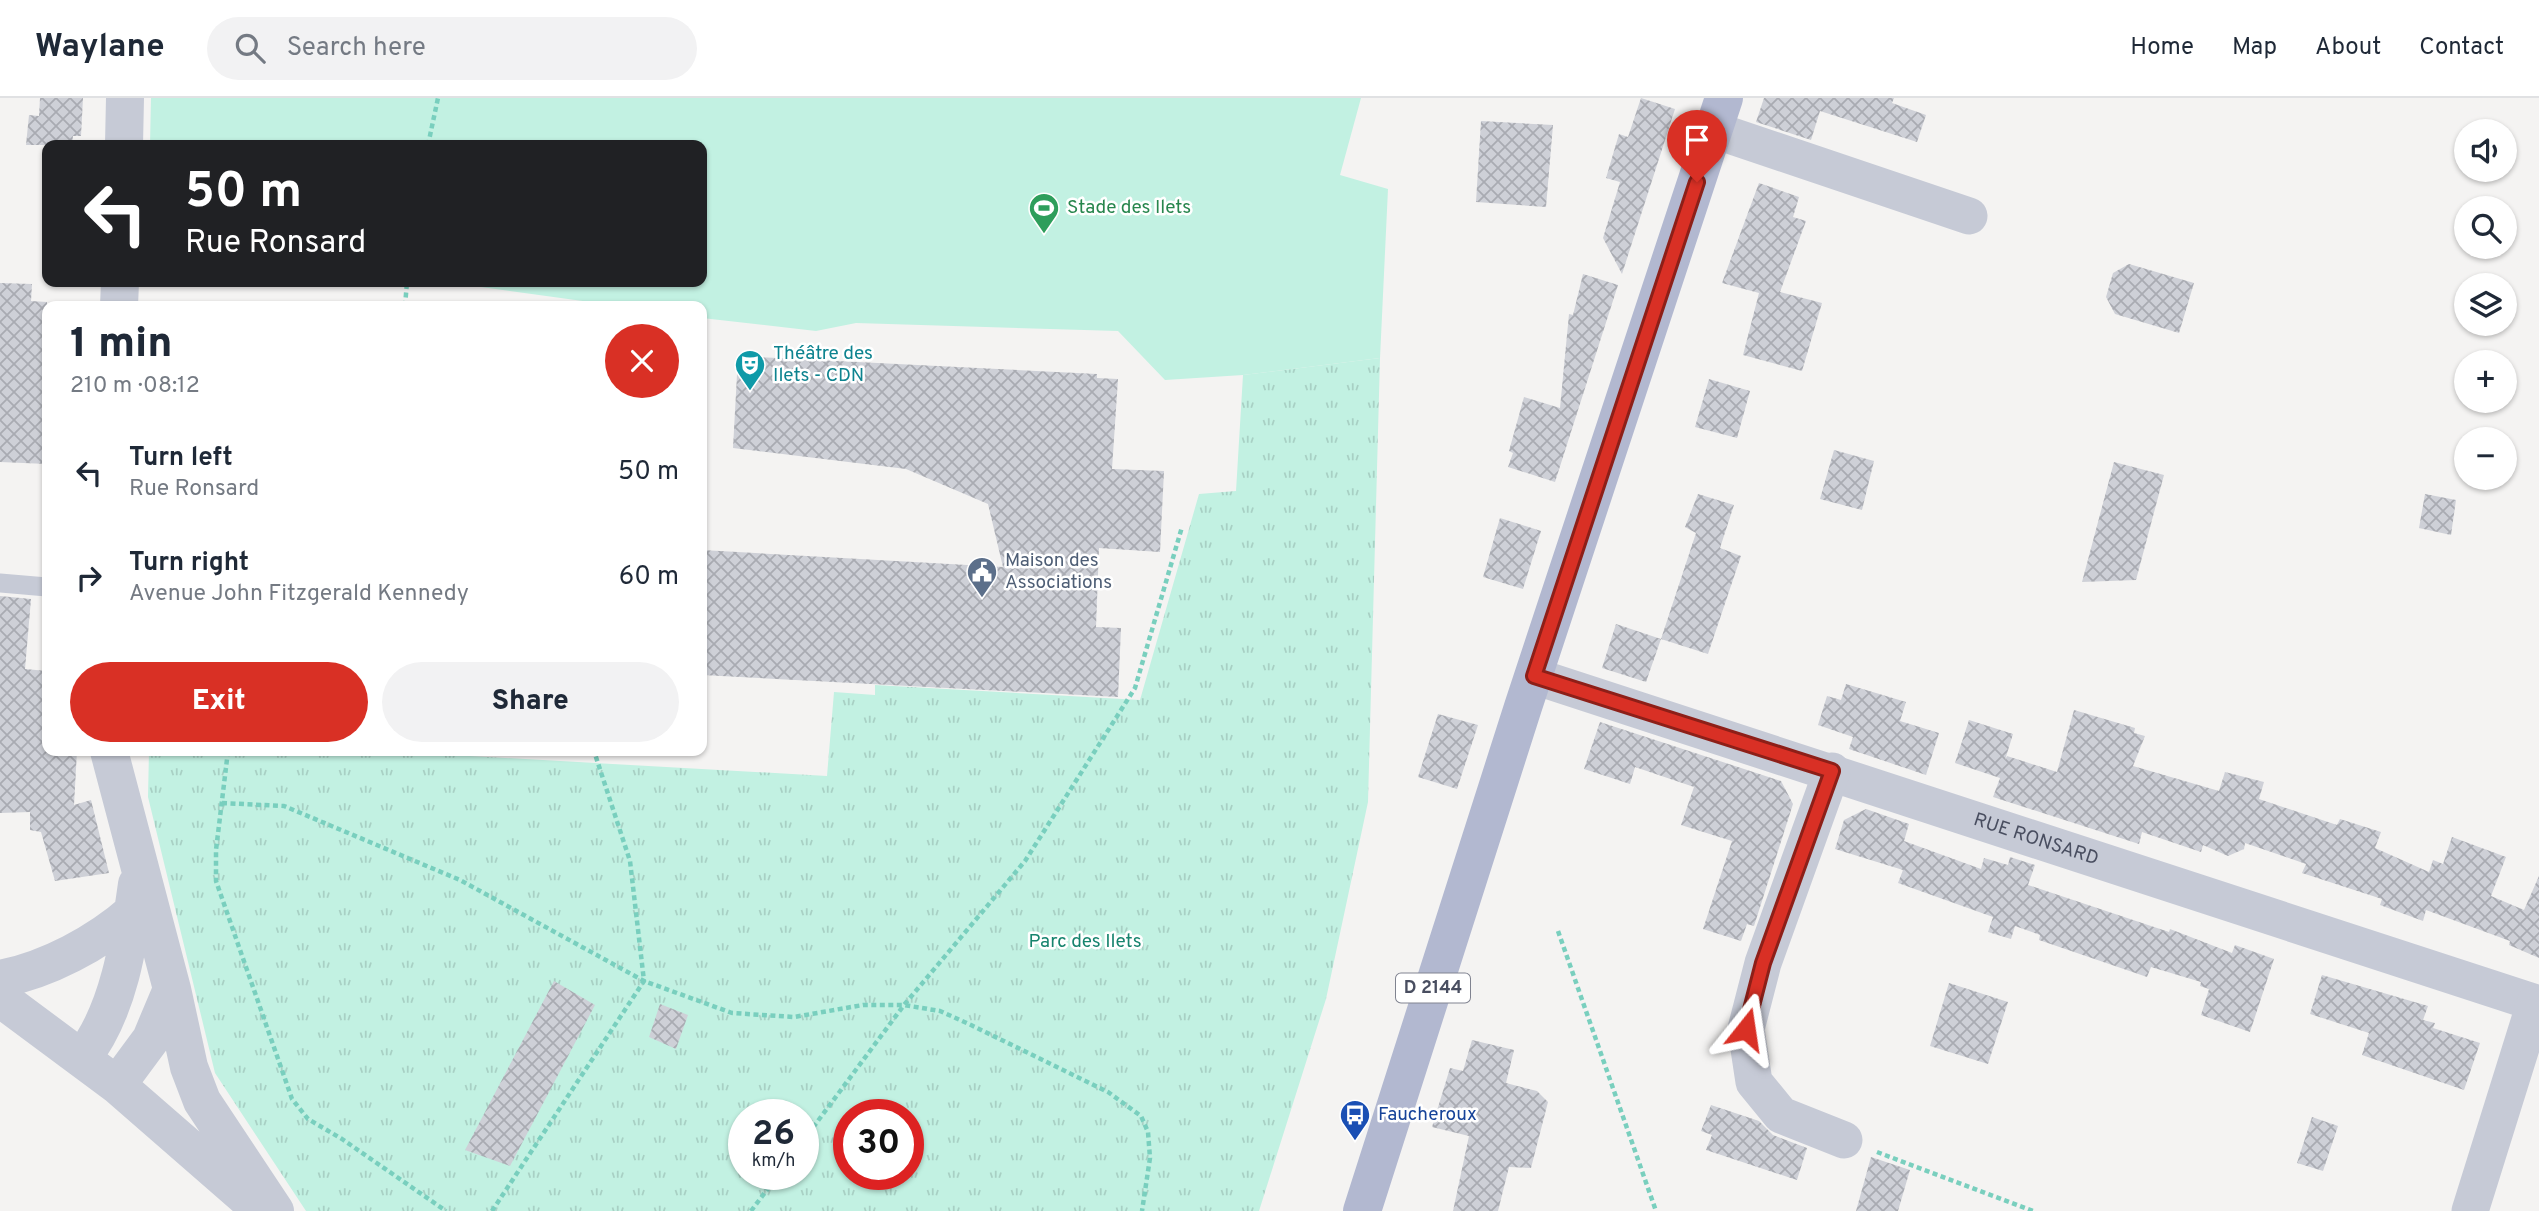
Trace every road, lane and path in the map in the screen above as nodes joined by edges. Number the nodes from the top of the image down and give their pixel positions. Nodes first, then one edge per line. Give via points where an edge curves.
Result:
1 (125, 98) edge
2 (438, 98) edge
3 (1719, 114) edge
4 (124, 140) edge
5 (429, 140) edge
6 (1969, 215) dead end
7 (1182, 527) dead end
8 (0, 583) edge
9 (42, 587) edge
10 (1534, 676) junction
11 (110, 756) edge
12 (227, 756) edge
13 (596, 756) edge
14 (1832, 771) junction
15 (222, 803) junction
16 (139, 872) junction
17 (134, 911) junction
18 (1558, 931) dead end
19 (0, 979) edge
20 (644, 981) junction
21 (172, 989) junction
22 (0, 998) edge
23 (2537, 1003) edge
24 (904, 1005) junction
25 (82, 1058) junction
26 (117, 1085) junction
27 (819, 1119) edge
28 (1844, 1140) joint
29 (767, 1190) edge
30 (262, 1211) edge
31 (275, 1211) edge
32 (446, 1211) edge
33 (492, 1211) edge
34 (751, 1211) edge
35 (1142, 1211) edge
36 (1362, 1211) edge
37 (1656, 1211) edge
38 (2033, 1211) edge
39 (2470, 1211) edge

1 - 4 street
2 - 5 path
3 - 6 street
3 - 10 main road, D 2144
7 - 24 path via 1135,688 1025,861
8 - 9 lane
10 - 14 street, RUE RONSARD
10 - 36 main road, D 2144
11 - 16 street
12 - 15 path
13 - 20 path via 630,860
14 - 23 street, RUE RONSARD
14 - 28 street via 1763,963 1746,1029 1754,1082 1781,1115
15 - 20 path via 284,806 460,880
15 - 32 path via 216,881 292,1099 308,1119
16 - 17 street
16 - 21 street
17 - 19 street via 102,936 23,974
17 - 25 street via 100,1035
18 - 37 path
20 - 24 path via 732,1013 794,1017 863,1005
20 - 33 path
21 - 26 street via 151,1040
21 - 31 street via 189,1067 202,1101
22 - 25 street
23 - 39 street
24 - 27 path
24 - 35 path via 940,1011 971,1025 1108,1092 1141,1116 1150,1158
25 - 26 street
26 - 30 street
28 - 38 path
29 - 34 path

